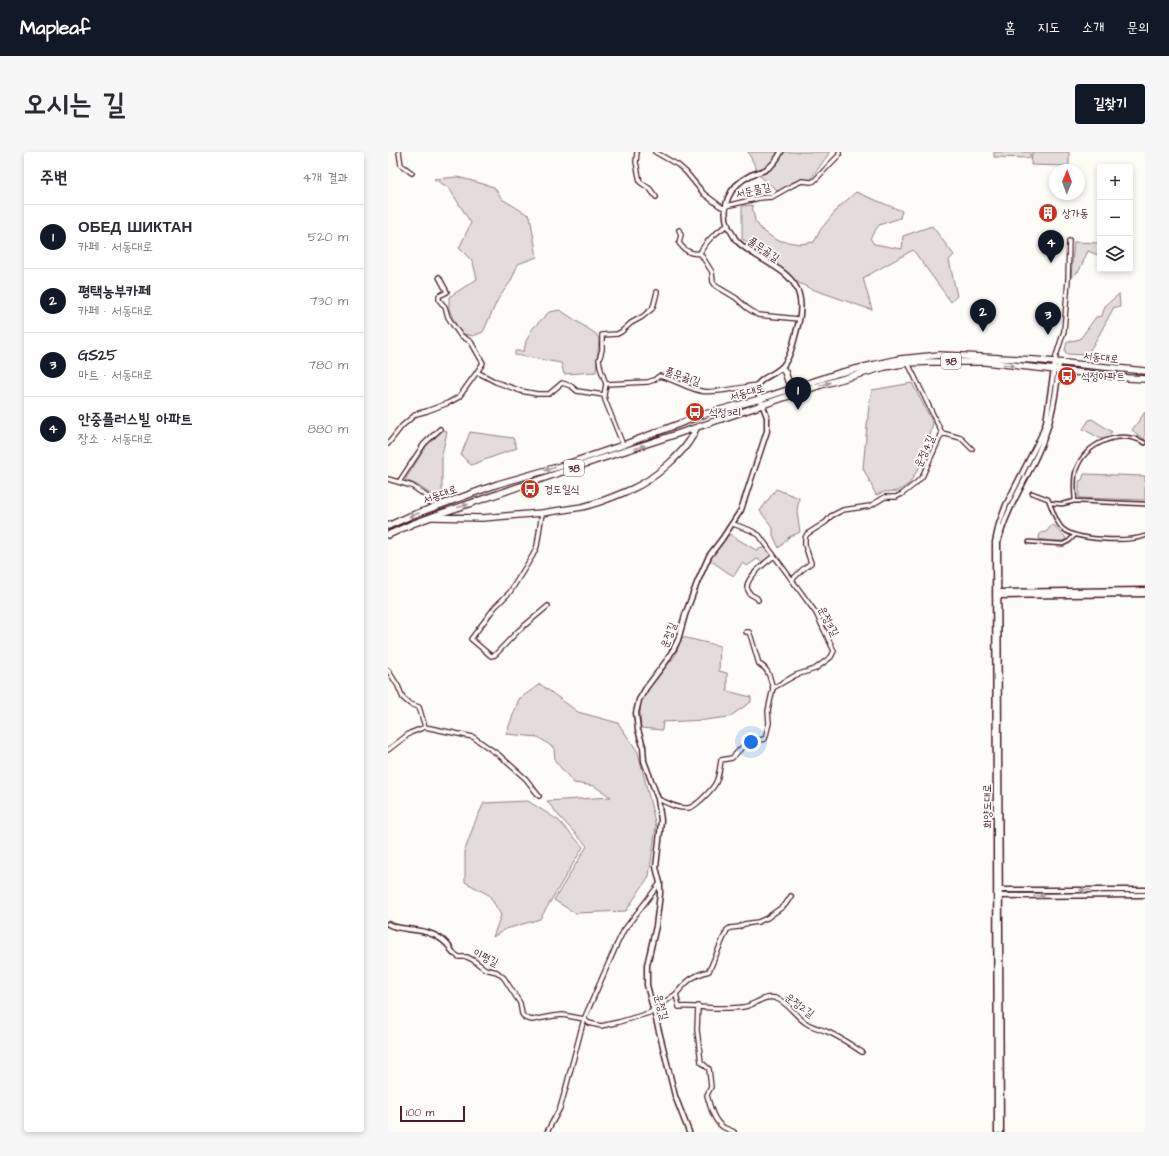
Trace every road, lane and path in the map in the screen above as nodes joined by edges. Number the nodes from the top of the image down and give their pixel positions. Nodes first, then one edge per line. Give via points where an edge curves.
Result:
1 (399, 152) edge
2 (637, 152) edge
3 (655, 152) edge
4 (781, 152) edge
5 (839, 152) edge
6 (412, 173) dead end
7 (656, 197) dead end
8 (726, 207) junction
9 (728, 225) junction
10 (679, 230) dead end
11 (1069, 241) dead end
12 (700, 253) junction
13 (439, 277) dead end
14 (657, 292) dead end
15 (799, 319) junction
16 (908, 363) junction
17 (1057, 363) junction
18 (782, 368) junction
19 (1056, 370) junction
20 (1145, 371) edge
21 (477, 372) junction
22 (1145, 379) edge
23 (806, 383) junction
24 (606, 384) junction
25 (756, 385) junction
26 (604, 394) junction
27 (760, 399) junction
28 (762, 405) junction
29 (696, 428) junction
30 (440, 429) dead end
31 (942, 433) junction
32 (1145, 443) edge
33 (388, 444) edge
34 (624, 448) junction
35 (972, 449) dead end
36 (388, 479) edge
37 (399, 482) junction
38 (1032, 493) dead end
39 (1075, 501) junction
40 (1050, 503) junction
41 (1145, 504) edge
42 (439, 505) junction
43 (542, 512) junction
44 (429, 517) junction
45 (732, 524) junction
46 (388, 526) edge
47 (388, 535) edge
48 (1074, 535) junction
49 (1145, 536) edge
50 (1029, 542) dead end
51 (774, 556) junction
52 (792, 580) junction
53 (1145, 590) edge
54 (997, 594) junction
55 (1145, 594) edge
56 (758, 600) dead end
57 (548, 606) dead end
58 (746, 632) dead end
59 (388, 670) edge
60 (773, 688) junction
61 (425, 727) junction
62 (388, 750) edge
63 (539, 796) dead end
64 (658, 799) junction
65 (660, 883) junction
66 (998, 890) junction
67 (1145, 890) edge
68 (1145, 895) edge
69 (792, 896) dead end
70 (998, 896) junction
71 (388, 924) edge
72 (453, 953) joint
73 (676, 994) junction
74 (698, 1006) junction
75 (653, 1011) junction
76 (584, 1019) junction
77 (862, 1052) dead end
78 (547, 1132) edge
79 (689, 1132) edge
80 (734, 1132) edge
81 (997, 1132) edge
82 (1001, 1132) edge

1 - 6 street via 402,164
2 - 7 street via 640,182
3 - 8 street via 678,165 704,194 720,206
4 - 8 street, 서둔물길 via 767,170 751,175 731,191
5 - 8 street, 서둔물길 via 814,181 802,181 772,197
8 - 9 street, 풀무골길
9 - 12 street via 703,246
9 - 15 street, 풀무골길 via 737,240 753,254 791,280 801,303
10 - 12 street via 679,243 682,247 690,253
11 - 17 street via 1064,331 1056,356
12 - 15 street via 712,272 716,286 747,308 758,315
13 - 21 street via 447,292 439,296 439,300 446,307 448,317 460,335 471,342 483,363
14 - 24 street via 652,309 642,317 617,334 602,335 599,360
15 - 18 street, 풀무골길 via 791,351
16 -> 19 main road, 서동대로 / 38 via 985,362
28 -> 16 main road, 서동대로 / 38 via 884,367
16 - 31 street, 운정4길
17 - 19 street, 화양도대로
17 - 20 main road, 서동대로 / 38
17 - 23 main road, 서동대로 / 38 via 940,355 900,359
18 - 23 main road via 788,381
18 - 25 street
19 - 22 main road, 서동대로 / 38
19 - 54 street, 화양도대로 via 1046,422 1000,533
21 - 26 street via 496,382 537,394 549,394 562,383 577,391
21 - 33 street via 459,397 416,414 402,426
23 - 27 main road, 서동대로 / 38
24 - 25 street, 풀무골1길 via 648,382 659,376 702,392
24 - 26 street
25 - 27 street
26 - 34 street
27 - 28 street, 운정길
27 - 34 main road, 서동대로 / 38 via 704,414
28 - 29 main road, 서동대로 / 38
28 - 45 street, 운정길 via 767,417 767,431 741,510
34 -> 29 main road, 서동대로 / 38
29 - 43 main road, 서동대로 via 676,458 633,489 582,507
30 - 37 street via 424,444
31 - 35 street via 961,438
31 - 52 street, 운정4길 via 922,477 902,494 885,497 870,506 843,510 807,534 805,545 811,563
32 - 39 street via 1119,437 1101,442 1088,452 1076,471
34 -> 42 main road, 서동대로 / 38 via 498,484
44 -> 34 main road, 서동대로 / 38 via 597,460
36 - 37 street
37 - 42 street via 412,486
38 - 40 street via 1048,499
39 - 40 street
39 - 41 street
40 - 48 street via 1061,528
42 -> 46 main road, 서동대로 / 38
43 - 44 main road, 서동대로 via 482,518
43 - 57 street via 537,546 533,555 510,592 471,639 491,656 495,655 518,631
44 - 47 main road, 서동대로 / 38
45 - 51 street, 운정3길 via 759,535
45 - 64 street, 운정길 via 709,556 674,648 639,700 636,713 638,730 644,761
48 - 49 street via 1110,539 1134,539
48 - 50 street via 1066,543
51 - 52 street, 운정3길
51 - 56 street via 757,570 748,582 750,594
52 - 60 street, 운정3길 via 816,614 834,651 815,669 796,674
53 - 54 street
54 - 55 street
54 - 66 street, 화양도대로
58 - 60 street via 749,632 759,664 768,670
59 - 61 street via 403,698 419,707
60 - 64 street via 768,711 770,723 764,739 747,742 732,758 721,760 714,788 694,807 677,807
61 - 62 street via 410,733
61 - 63 street via 473,737 499,755 526,779
64 - 65 street, 운정길 via 661,820 656,867
65 - 75 street, 운정길 via 656,926 647,965 647,985
65 - 76 street via 624,930
67 -> 66 street
66 - 70 street, 화양도대로
70 -> 68 street
69 - 73 street via 785,905 767,918 726,930 709,971 695,976
70 - 81 street, 화양도대로
70 - 82 street, 화양도대로
71 - 72 street, 이평길 via 399,929 438,936
72 - 76 street, 이평길 via 459,957 467,957 504,978 526,1018 535,1020 564,1015
73 - 74 street, 운정2길 via 679,1006
73 - 75 street
74 - 77 street, 운정2길 via 745,1007 766,998 775,998 806,1023 848,1042
74 - 80 street via 697,1030 701,1062 709,1069 711,1087 707,1095 711,1110 717,1122
75 - 76 street, 이평길 via 601,1026 588,1023
75 - 79 street, 운정길 via 675,1096
76 - 78 street via 560,1108

